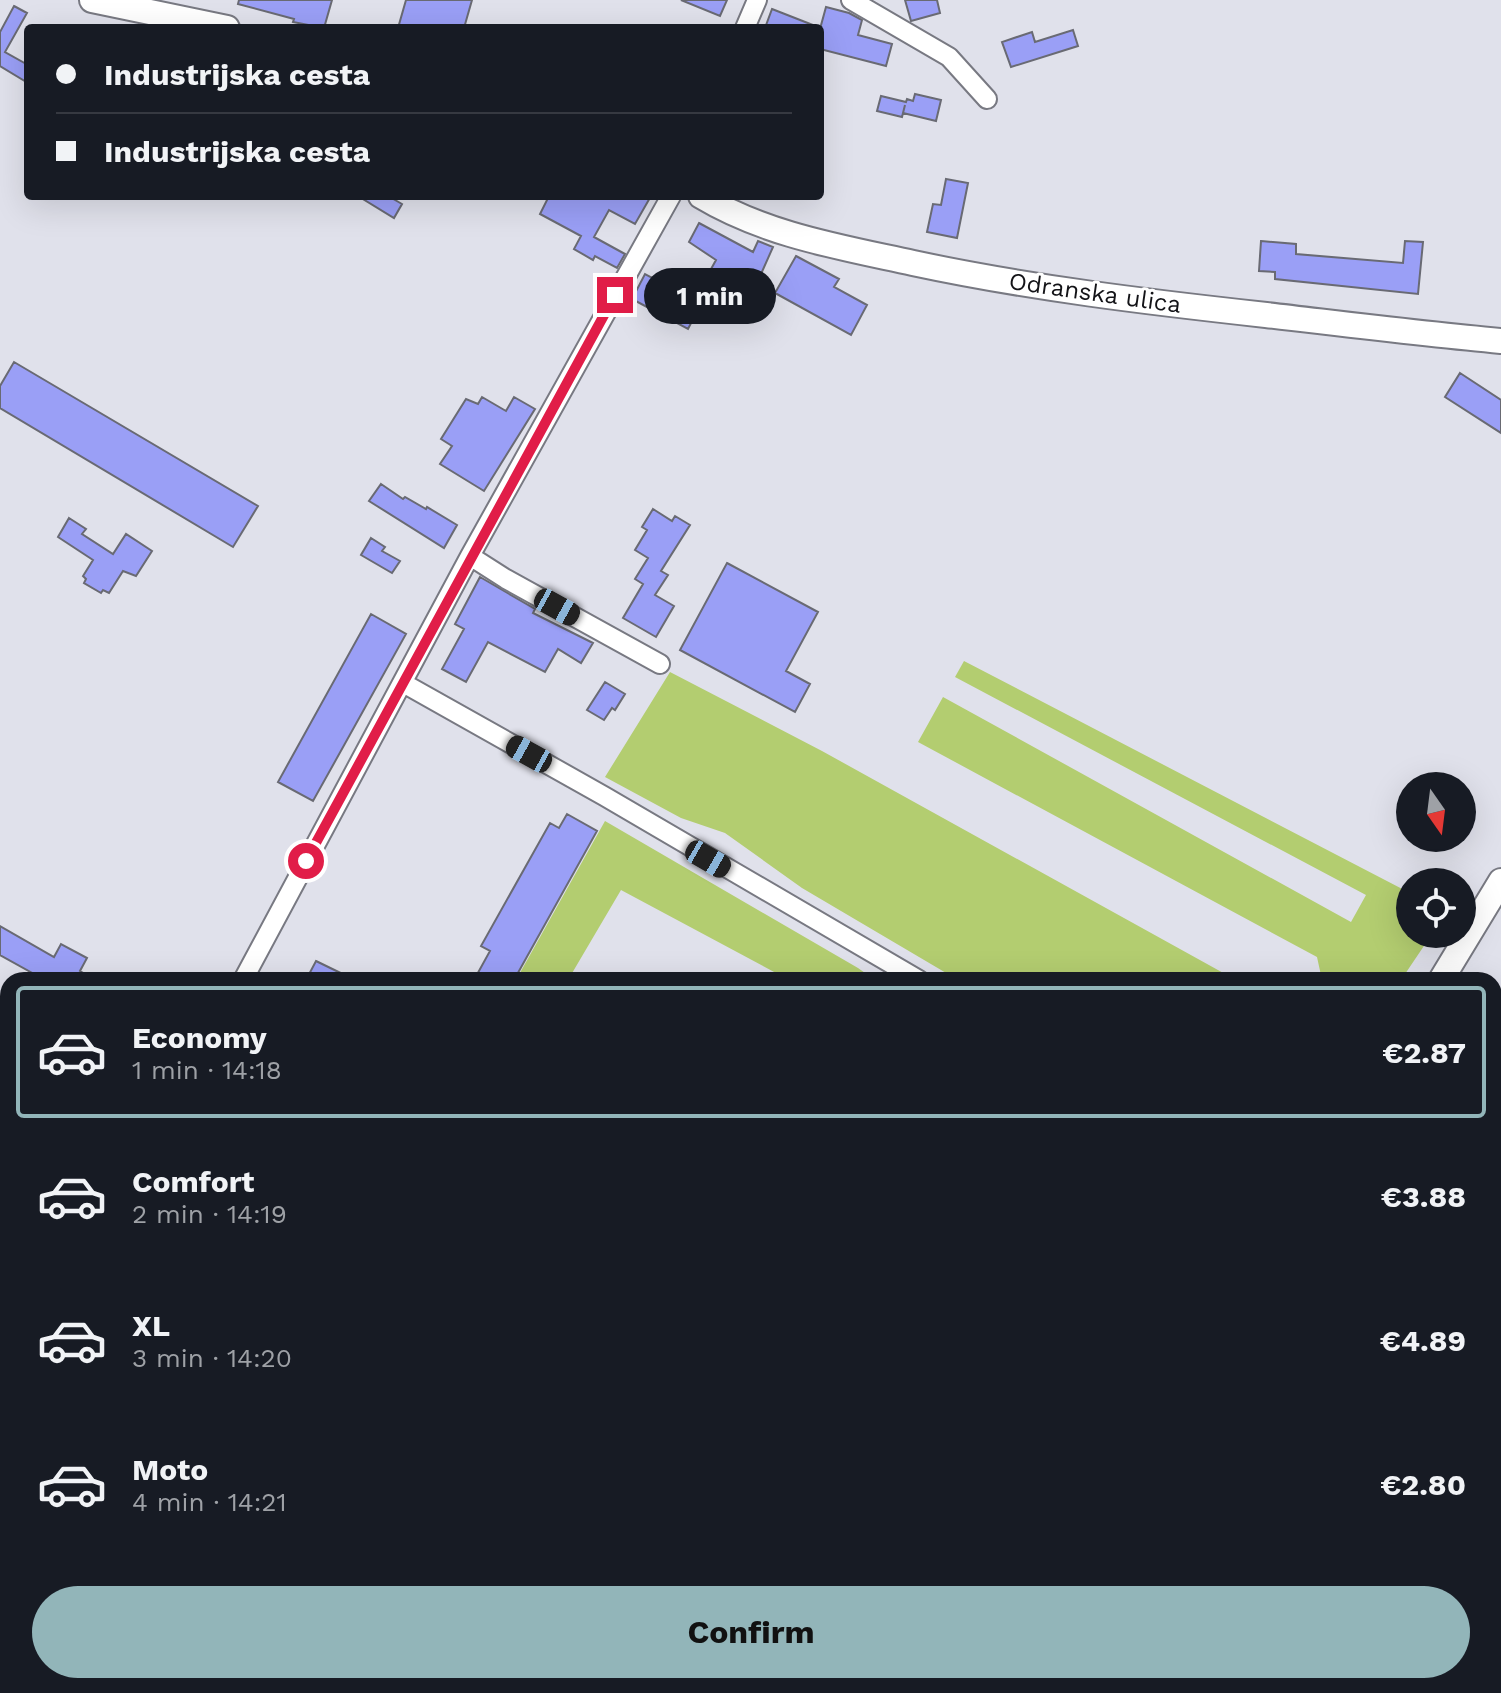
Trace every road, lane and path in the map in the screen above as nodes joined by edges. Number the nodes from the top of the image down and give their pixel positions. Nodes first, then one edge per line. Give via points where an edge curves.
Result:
1 (92, 0) edge
2 (757, 0) edge
3 (851, 0) edge
4 (208, 24) edge
5 (747, 24) edge
6 (987, 99) dead end
7 (669, 200) edge
8 (708, 200) edge
9 (1501, 341) edge
10 (470, 556) junction
11 (660, 664) dead end
12 (403, 683) junction
13 (1501, 881) edge
14 (247, 972) edge
15 (905, 972) edge
16 (1446, 972) edge

1 - 4 main road
2 - 5 street
3 - 6 street via 949,57
7 - 10 street
8 - 9 main road, Odranska ulica via 782,233 961,273 1154,303
10 - 11 street
10 - 12 street
12 - 14 street
12 - 15 street
13 - 16 main road

